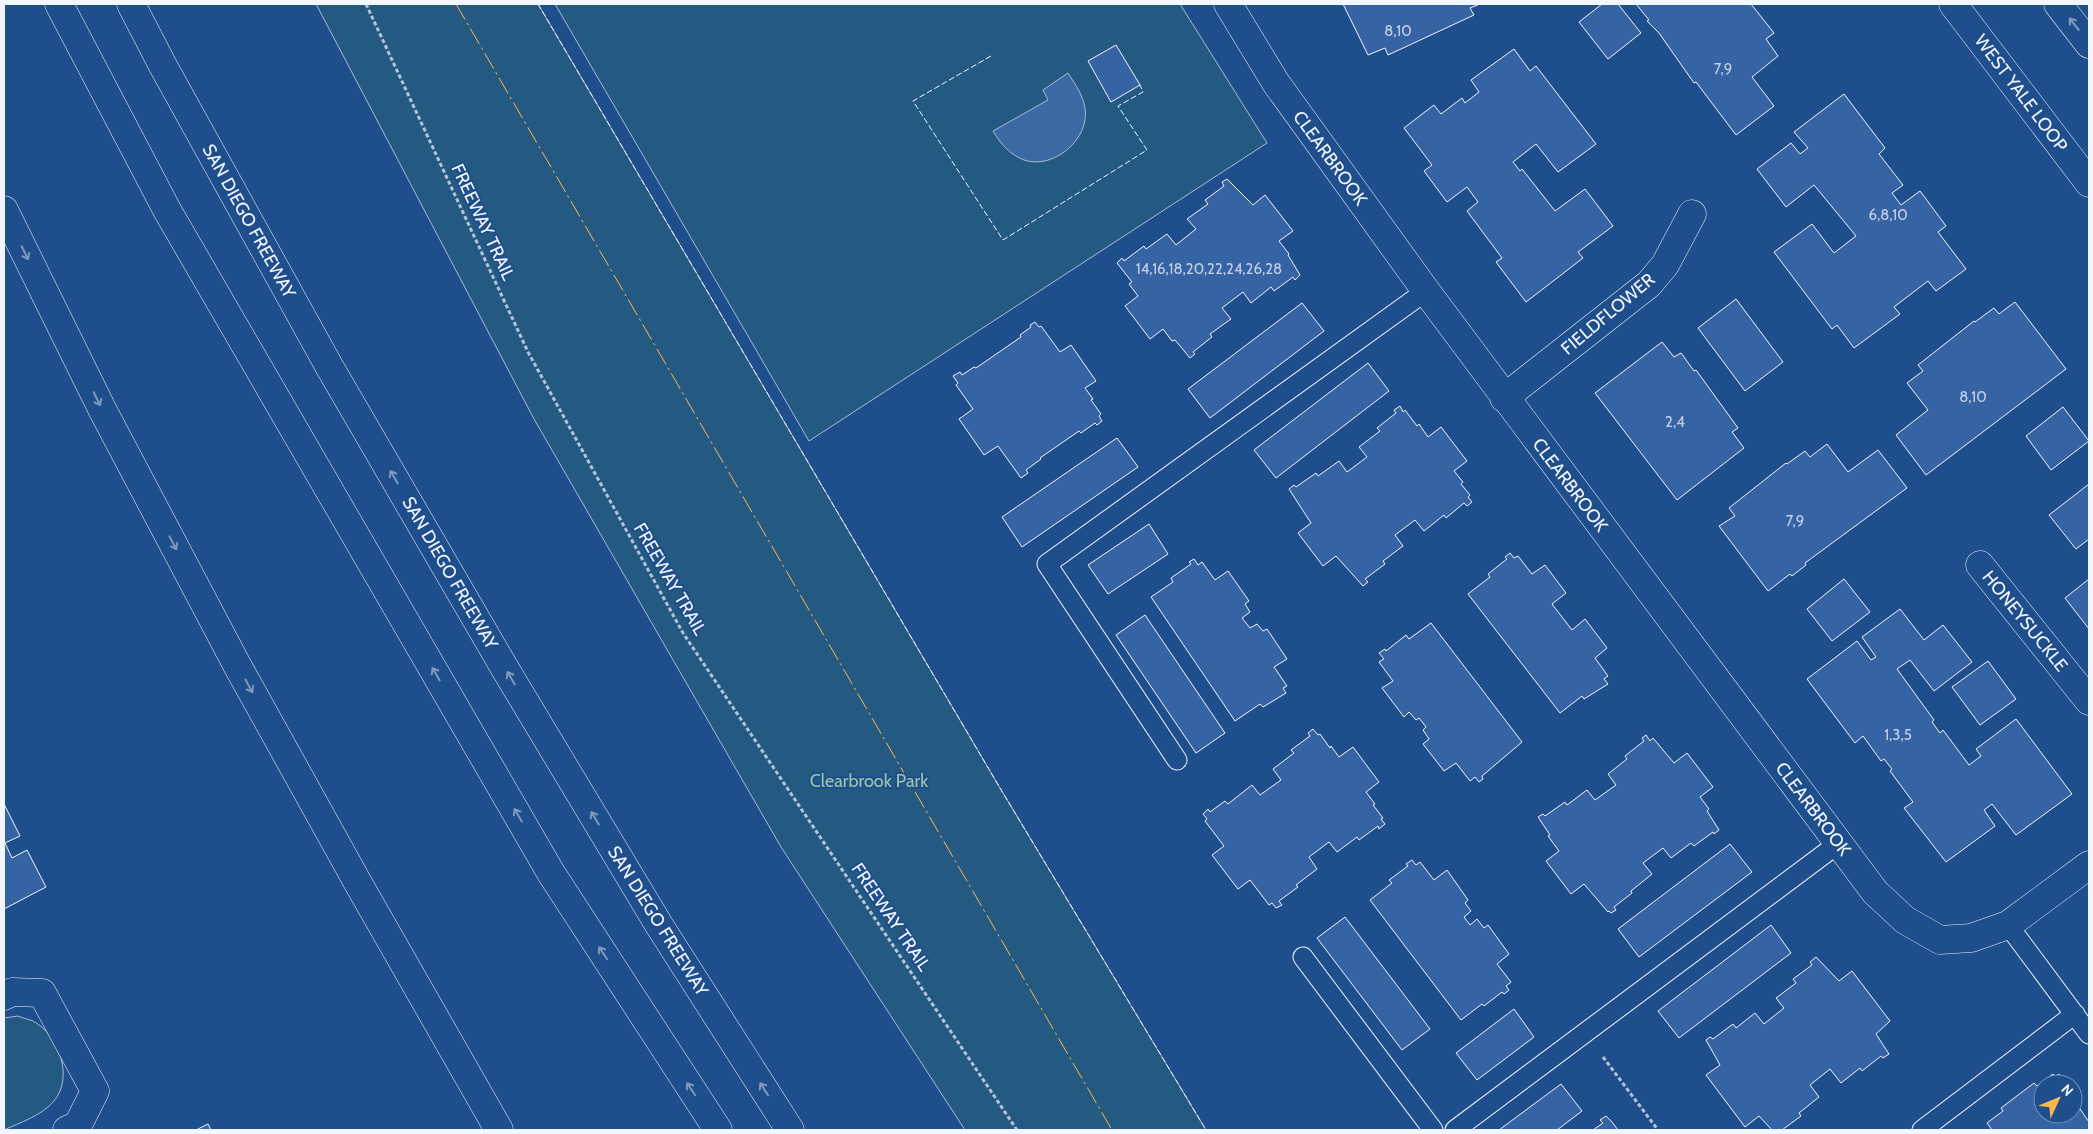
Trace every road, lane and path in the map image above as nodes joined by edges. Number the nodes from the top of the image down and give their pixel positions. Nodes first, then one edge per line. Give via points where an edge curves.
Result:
1 (59, 4) edge
2 (131, 4) edge
3 (366, 4) edge
4 (1228, 4) edge
5 (1953, 4) edge
6 (2058, 4) edge
7 (2089, 44) edge
8 (2089, 183) edge
9 (4, 210) edge
10 (1692, 214) dead end
11 (1426, 290) junction
12 (1504, 398) junction
13 (1980, 565) dead end
14 (2089, 701) edge
15 (1177, 760) dead end
16 (1839, 844) junction
17 (2089, 865) edge
18 (2008, 925) junction
19 (1303, 957) dead end
20 (4, 996) edge
21 (2075, 1014) junction
22 (1585, 1033) junction
23 (2089, 1034) edge
24 (67, 1130) edge
25 (499, 1130) edge
26 (718, 1130) edge
27 (790, 1130) edge
28 (1017, 1130) edge
29 (1433, 1130) edge
30 (1455, 1130) edge
31 (1658, 1130) edge
32 (1922, 1130) edge

26 -> 1 main road via 551,873 167,210
27 -> 2 main road, SAN DIEGO FREEWAY via 659,925 504,667 329,366
3 - 28 path, FREEWAY TRAIL via 528,352 683,633
4 - 11 main road, CLEARBROOK via 1276,83
5 - 8 main road, WEST YALE LOOP
7 -> 6 main road
9 -> 25 main road via 102,409 237,665
10 - 12 main road, FIELDFLOWER via 1665,265 1649,284
11 - 12 main road, CLEARBROOK
11 - 15 lane via 1047,564
12 - 16 main road, CLEARBROOK
13 - 14 main road, HONEYSUCKLE
16 - 18 main road, CLEARBROOK via 1875,892 1905,920 1940,940 1971,938
16 - 22 lane
17 - 18 main road
18 - 21 lane
19 - 29 lane
20 - 24 main road via 12,992 42,993 95,1091 78,1125
21 - 23 lane
21 - 32 lane
22 - 30 lane
22 - 31 path

